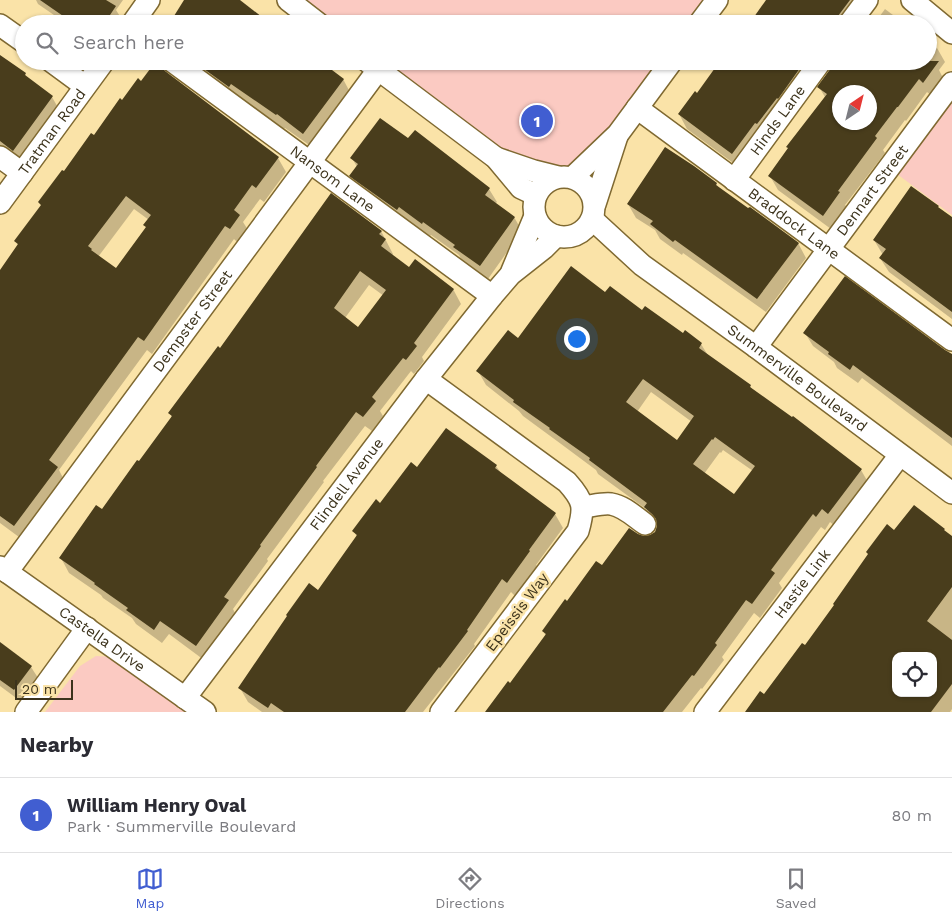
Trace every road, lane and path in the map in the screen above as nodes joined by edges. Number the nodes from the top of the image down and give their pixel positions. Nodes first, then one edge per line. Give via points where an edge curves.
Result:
1 (149, 0) edge
2 (288, 0) edge
3 (717, 0) edge
4 (866, 0) edge
5 (912, 0) edge
6 (138, 15) edge
7 (307, 15) edge
8 (706, 15) edge
9 (855, 15) edge
10 (930, 15) edge
11 (937, 21) edge
12 (0, 25) edge
13 (952, 33) edge
14 (15, 36) edge
15 (63, 70) edge
16 (97, 70) edge
17 (184, 70) edge
18 (370, 70) edge
19 (378, 70) edge
20 (665, 70) edge
21 (815, 70) edge
22 (952, 83) edge
23 (85, 86) junction
24 (637, 108) junction
25 (618, 134) junction
26 (0, 158) edge
27 (496, 158) junction
28 (310, 162) junction
29 (22, 173) junction
30 (565, 177) junction
31 (734, 180) junction
32 (536, 195) junction
33 (0, 203) edge
34 (593, 212) junction
35 (535, 216) junction
36 (563, 237) junction
37 (829, 249) junction
38 (642, 265) junction
39 (511, 274) junction
40 (492, 296) junction
41 (952, 340) edge
42 (756, 347) junction
43 (426, 379) junction
44 (900, 455) junction
45 (952, 492) edge
46 (583, 507) junction
47 (645, 524) dead end
48 (4, 570) edge
49 (87, 628) junction
50 (185, 698) junction
51 (26, 712) edge
52 (205, 712) edge
53 (441, 712) edge
54 (705, 712) edge

1 - 6 street
2 - 7 street
3 - 8 street
4 - 9 street
5 - 10 street
11 - 13 street
12 - 14 street
15 - 23 street
16 - 23 street, Tratman Road
17 - 28 street, Nansom Lane
18 - 28 street, Dempster Street
19 - 27 street
20 - 24 street
21 - 31 street, Hinds Lane
22 - 37 street, Dennart Street
23 - 29 street, Tratman Road
24 - 25 street
24 - 31 street, Braddock Lane
25 - 30 street
25 - 34 street
26 - 29 street
27 - 30 street
27 - 32 street via 521,188
28 - 40 street, Nansom Lane
28 - 48 street, Dempster Street
29 - 33 street, Tratman Road
30 - 32 street via 551,179
30 - 34 street via 585,185 593,197
31 - 37 street, Braddock Lane
32 - 35 street
34 - 36 street via 584,231
34 - 38 street, Summerville Boulevard
35 - 36 street via 549,234
35 - 39 street, Flindell Avenue
36 - 38 street, Summerville Boulevard via 599,243
36 - 39 street, Flindell Avenue
37 - 41 street, Braddock Lane
37 - 42 street, Dennart Street
38 - 42 street, Summerville Boulevard
39 - 40 street, Flindell Avenue
40 - 43 street, Flindell Avenue
42 - 44 street, Summerville Boulevard
43 - 46 street via 567,482 578,494
43 - 50 street, Flindell Avenue
44 - 45 street, Summerville Boulevard
44 - 54 street, Hastie Link
46 - 47 street via 612,504
46 - 53 street, Epeissis Way via 578,531
48 - 49 street, Castella Drive
49 - 50 street, Castella Drive
49 - 51 street
50 - 52 street, Castella Drive

